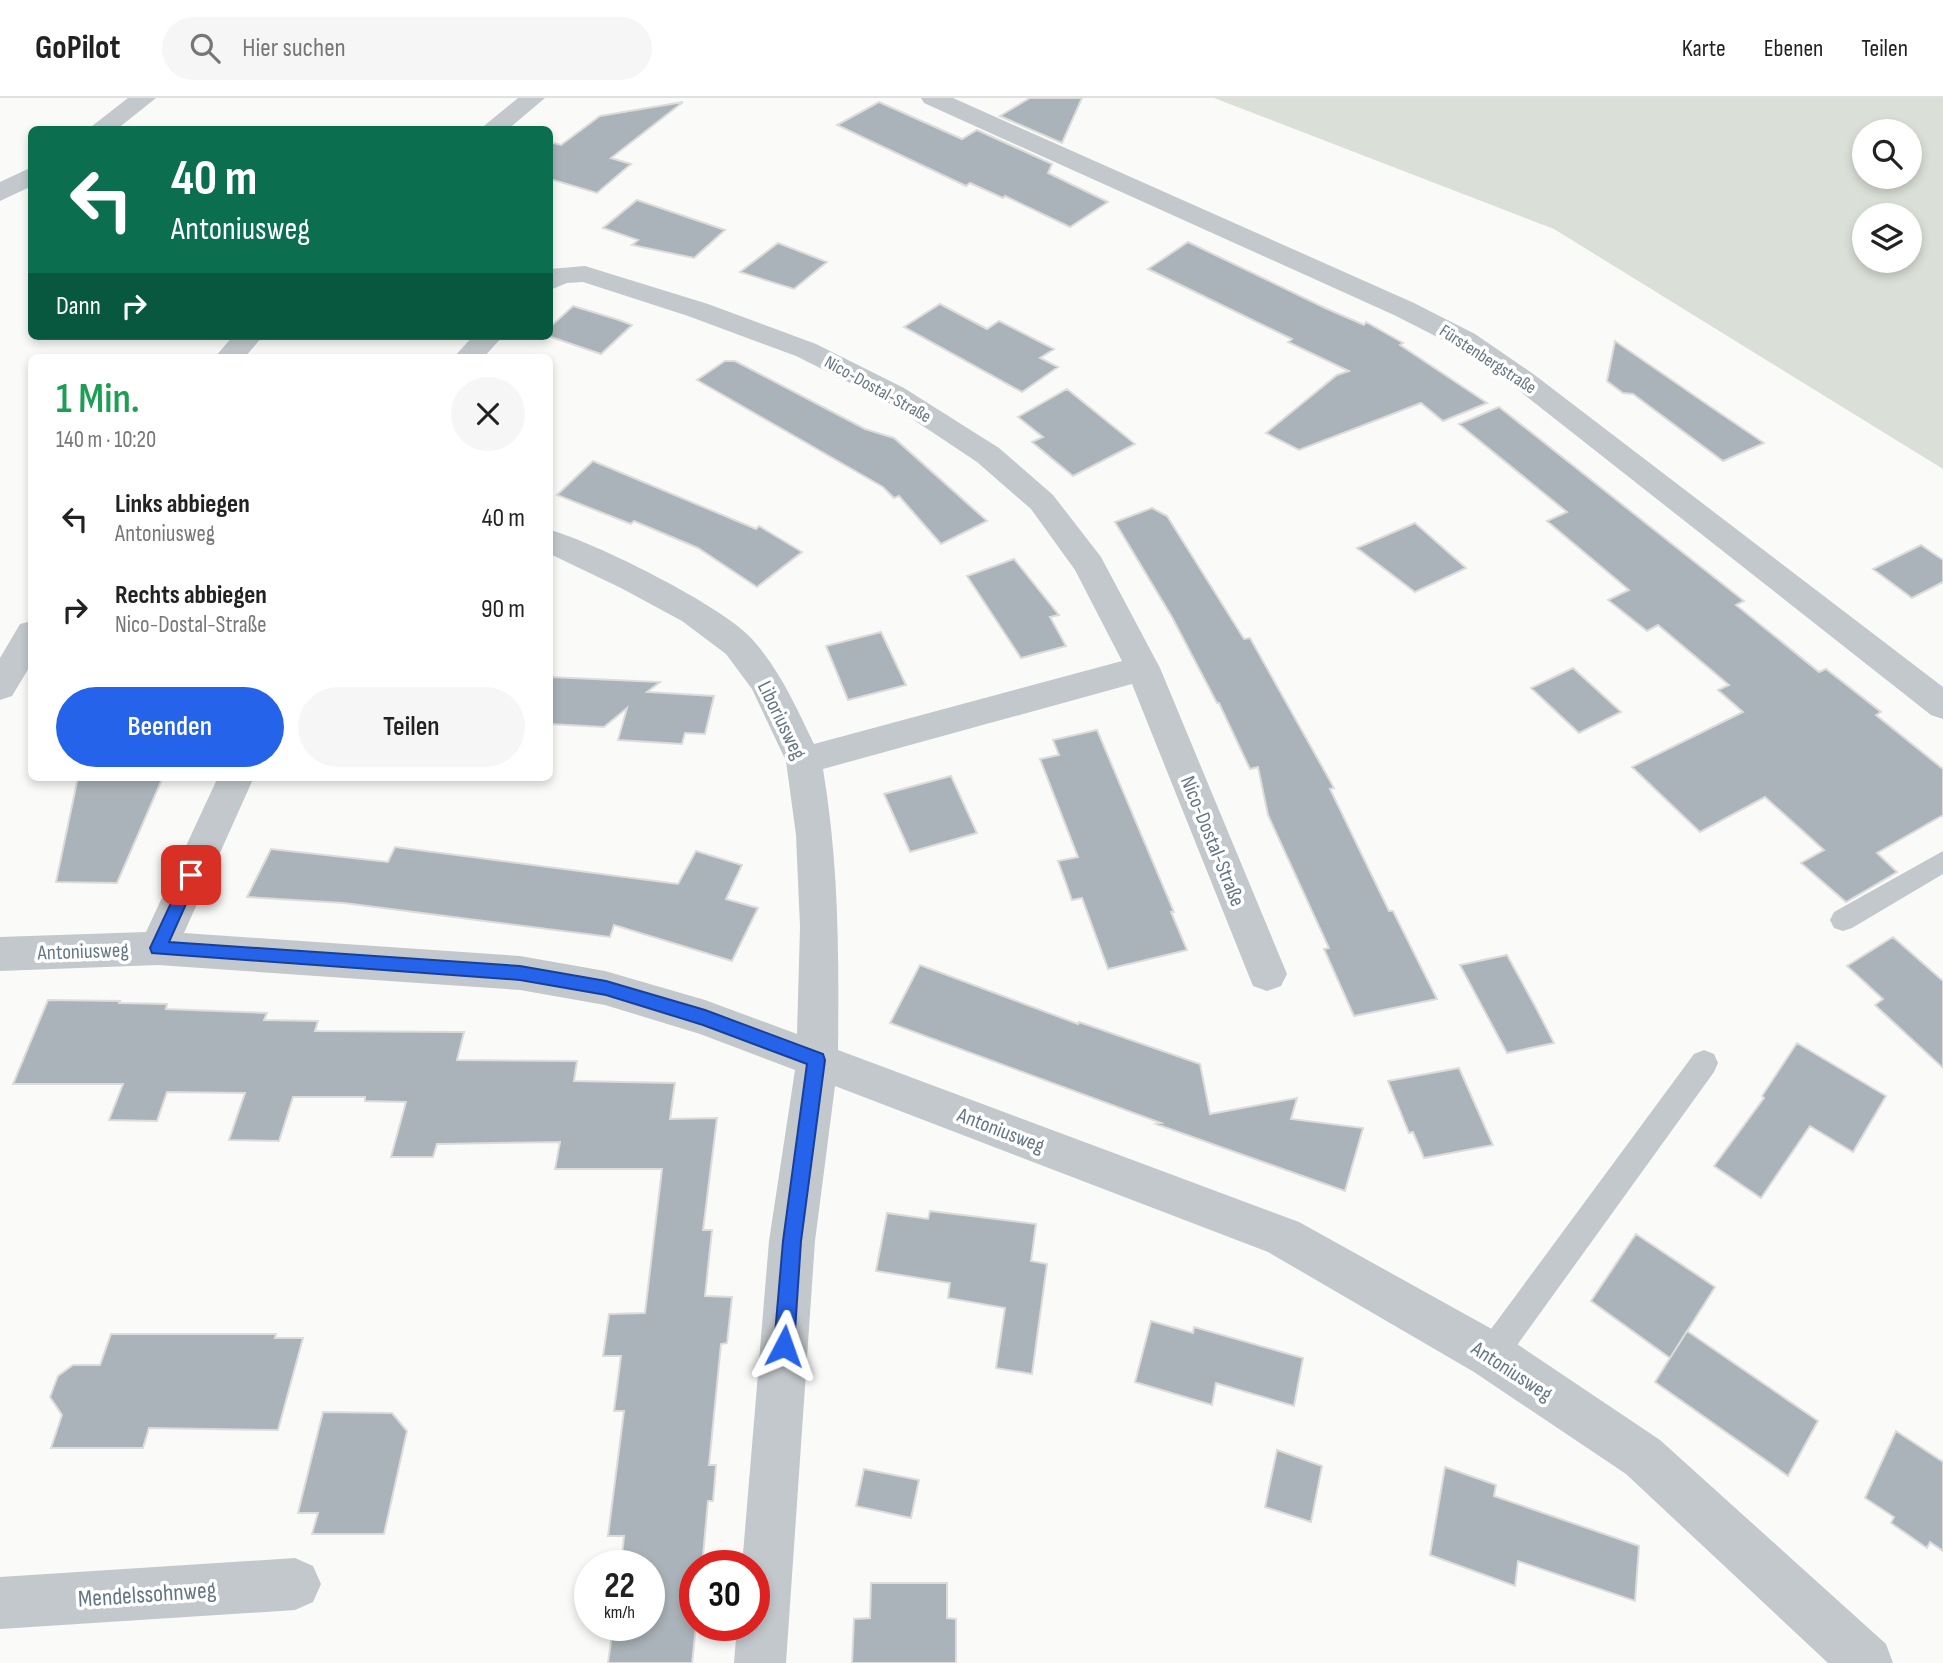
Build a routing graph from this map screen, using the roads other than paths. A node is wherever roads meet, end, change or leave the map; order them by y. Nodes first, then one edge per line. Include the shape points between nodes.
1 (144, 98) edge
2 (533, 98) edge
3 (933, 98) edge
4 (105, 126) edge
5 (496, 126) edge
6 (28, 176) edge
7 (0, 193) edge
8 (553, 280) edge
9 (245, 340) edge
10 (485, 340) edge
11 (232, 354) edge
12 (471, 354) edge
13 (553, 542) edge
14 (28, 641) edge
15 (1143, 668) junction
16 (0, 687) edge
17 (1943, 706) edge
18 (804, 761) junction
19 (234, 781) edge
20 (1943, 861) edge
21 (1843, 920) dead end
22 (158, 948) junction
23 (0, 954) edge
24 (1267, 974) dead end
25 (817, 1060) junction
26 (1704, 1063) dead end
27 (1490, 1355) junction
28 (295, 1584) dead end
29 (0, 1604) edge
30 (760, 1663) edge
31 (1867, 1663) edge

1 - 4 street
2 - 5 street
3 - 17 street, Fürstenbergstraße via 1465,340 1522,379
6 - 7 street
8 - 15 street, Nico-Dostal-Straße via 560,275 585,274 806,350 904,401 988,456 1042,502 1089,565
9 - 11 street
10 - 12 street
13 - 18 street, Liboriusweg via 694,613 738,645 767,683
14 - 16 street
15 - 18 street
15 - 24 street, Nico-Dostal-Straße
18 - 25 street, Liboriusweg via 815,835 820,927
19 - 22 street
20 - 21 lane
22 - 23 street, Antoniusweg
22 - 25 street, Antoniusweg via 520,973 606,988 705,1018
25 - 27 street, Antoniusweg via 1283,1237
25 - 30 street, Liboriusweg via 792,1241
26 - 27 lane
27 - 31 street, Antoniusweg via 1643,1457
28 - 29 street, Mendelssohnweg

